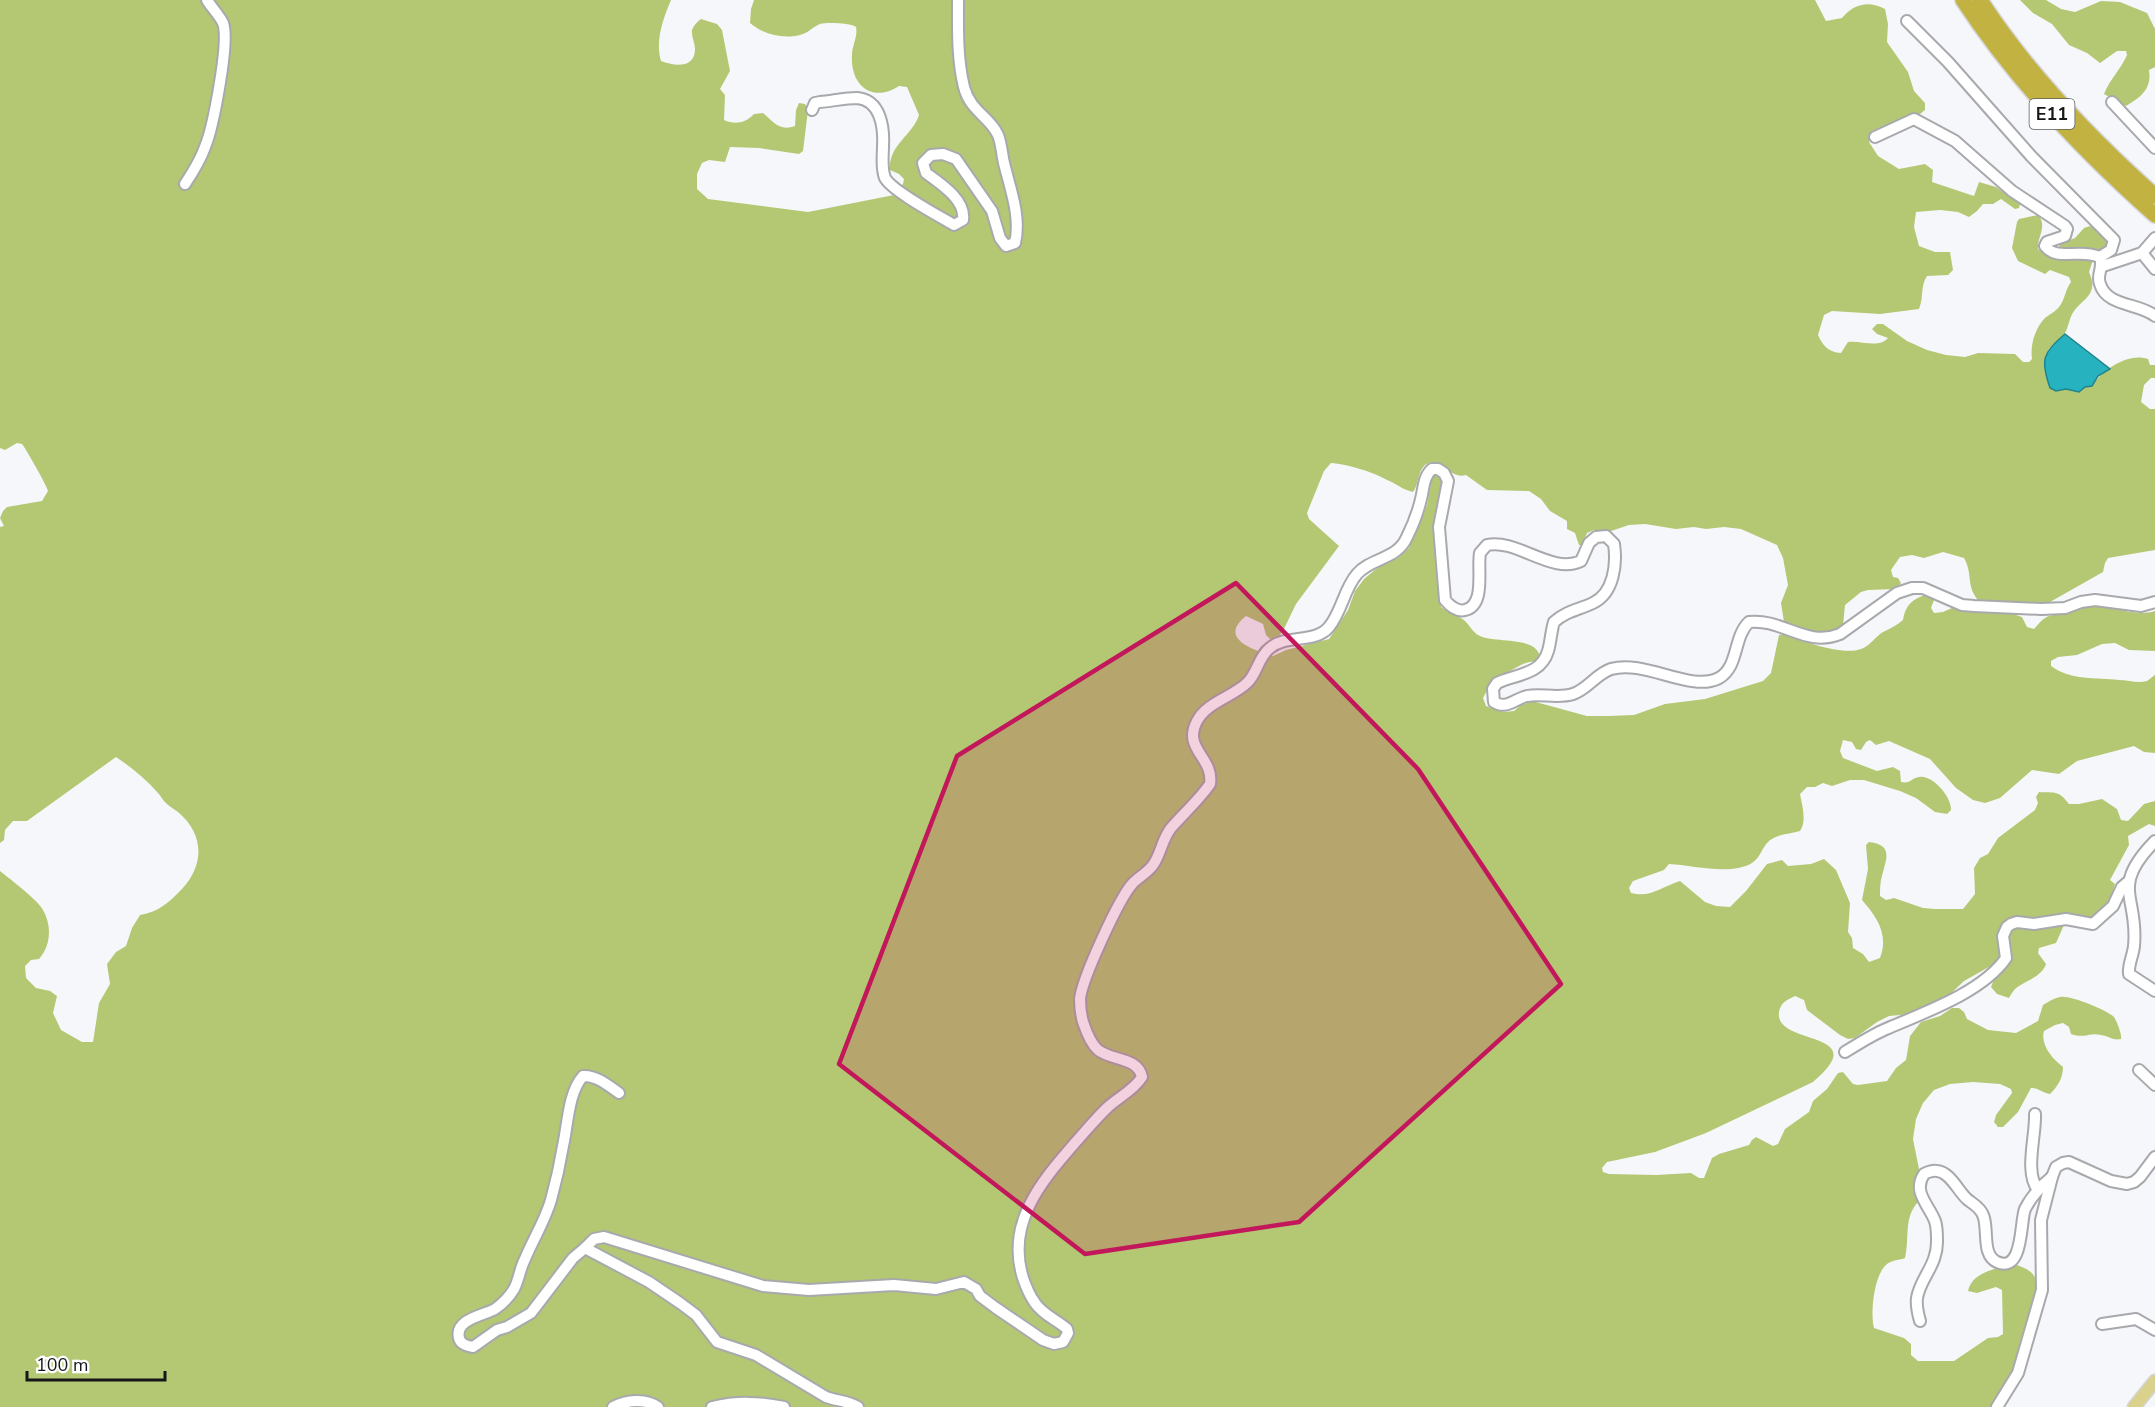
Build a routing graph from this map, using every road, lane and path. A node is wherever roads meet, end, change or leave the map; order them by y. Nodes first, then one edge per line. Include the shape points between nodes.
1 (207, 0) edge
2 (958, 0) edge
3 (1964, 0) edge
4 (1980, 0) edge
5 (1907, 21) dead end
6 (2112, 102) dead end
7 (812, 110) dead end
8 (1875, 137) dead end
9 (2155, 148) edge
10 (184, 184) dead end
11 (2155, 196) edge
12 (2155, 215) edge
13 (2155, 238) edge
14 (2143, 251) junction
15 (2102, 262) junction
16 (2155, 269) edge
17 (2155, 316) edge
18 (2155, 602) edge
19 (2155, 841) edge
20 (2128, 882) junction
21 (2155, 991) edge
22 (1845, 1052) dead end
23 (2139, 1070) dead end
24 (2155, 1085) edge
25 (619, 1093) dead end
26 (2035, 1114) dead end
27 (2155, 1157) edge
28 (2052, 1177) junction
29 (2038, 1190) junction
30 (585, 1248) junction
31 (1920, 1321) dead end
32 (2102, 1324) dead end
33 (2155, 1330) edge
34 (2155, 1381) edge
35 (613, 1407) edge
36 (658, 1407) edge
37 (712, 1407) edge
38 (784, 1407) edge
39 (858, 1407) edge
40 (1997, 1407) edge
41 (2134, 1407) edge

1 - 10 street via 222,23 222,64 206,147
2 - 7 street via 964,87 978,113 998,135 1014,199 1018,234 1015,243 1006,246 1000,238 992,211 956,159 931,155 923,163 926,174 960,203 963,220 954,225 886,180 882,166 884,128 878,113 865,100 820,102
3 - 12 highway, E11 via 2068,132
4 - 11 highway, E11 via 2076,121
5 - 15 street via 2114,240
6 - 9 street
8 - 15 street via 1914,119 1955,141 2012,191 2065,226 2065,236 2047,242 2048,249 2057,253 2085,253
13 - 14 street
14 - 15 street
14 - 16 street
15 - 17 street via 2099,280 2103,292
18 - 30 street via 2141,606 2095,600 2041,609 1974,606 1923,588 1912,588 1897,593 1830,638 1749,622 1739,635 1731,663 1719,678 1698,681 1629,666 1603,672 1573,694 1531,695 1506,706 1499,705 1492,697 1497,683 1537,668 1548,652 1554,622 1568,611 1602,597 1614,575 1614,544 1606,536 1596,537 1581,561 1568,564 1487,545 1480,553 1476,601 1472,607 1455,609 1445,600 1439,527 1448,481 1444,473 1432,469 1427,474 1406,541 1398,551 1372,562 1358,574 1330,626 1321,634 1269,648 1249,681 1197,721 1194,744 1210,768 1210,784 1169,830 1154,864 1133,883 1113,916 1083,988 1082,1018 1096,1048 1109,1057 1136,1064 1142,1077 1108,1107 1056,1164 1034,1195 1017,1243 1026,1286 1034,1303 1067,1329 1063,1342 1043,1340 964,1282 936,1289 894,1285 809,1290 763,1286 604,1237 594,1239
19 - 20 street
20 - 21 street via 2134,946 2128,974
20 - 22 street via 2113,906 2093,924 2066,919 2011,924 2003,936 2006,958 1980,982 1946,1004 1884,1030
23 - 24 street
25 - 30 street via 588,1075 579,1080 551,1200 512,1294 496,1308 465,1322 459,1340 473,1347 531,1313
26 - 29 street via 2031,1163
27 - 28 street via 2140,1177 2127,1184 2069,1162 2056,1167
28 - 29 street
28 - 40 street via 2041,1220 2042,1290 2018,1373
29 - 31 street via 2025,1209 2016,1255 2003,1264 1995,1262 1989,1252 1979,1208 1944,1174 1924,1174 1919,1188 1935,1222 1938,1248 1917,1298
30 - 39 street via 680,1303 696,1315 717,1342 756,1355 826,1397
32 - 33 street via 2136,1319
34 - 41 main road
35 - 36 street via 643,1401
37 - 38 street via 747,1401

